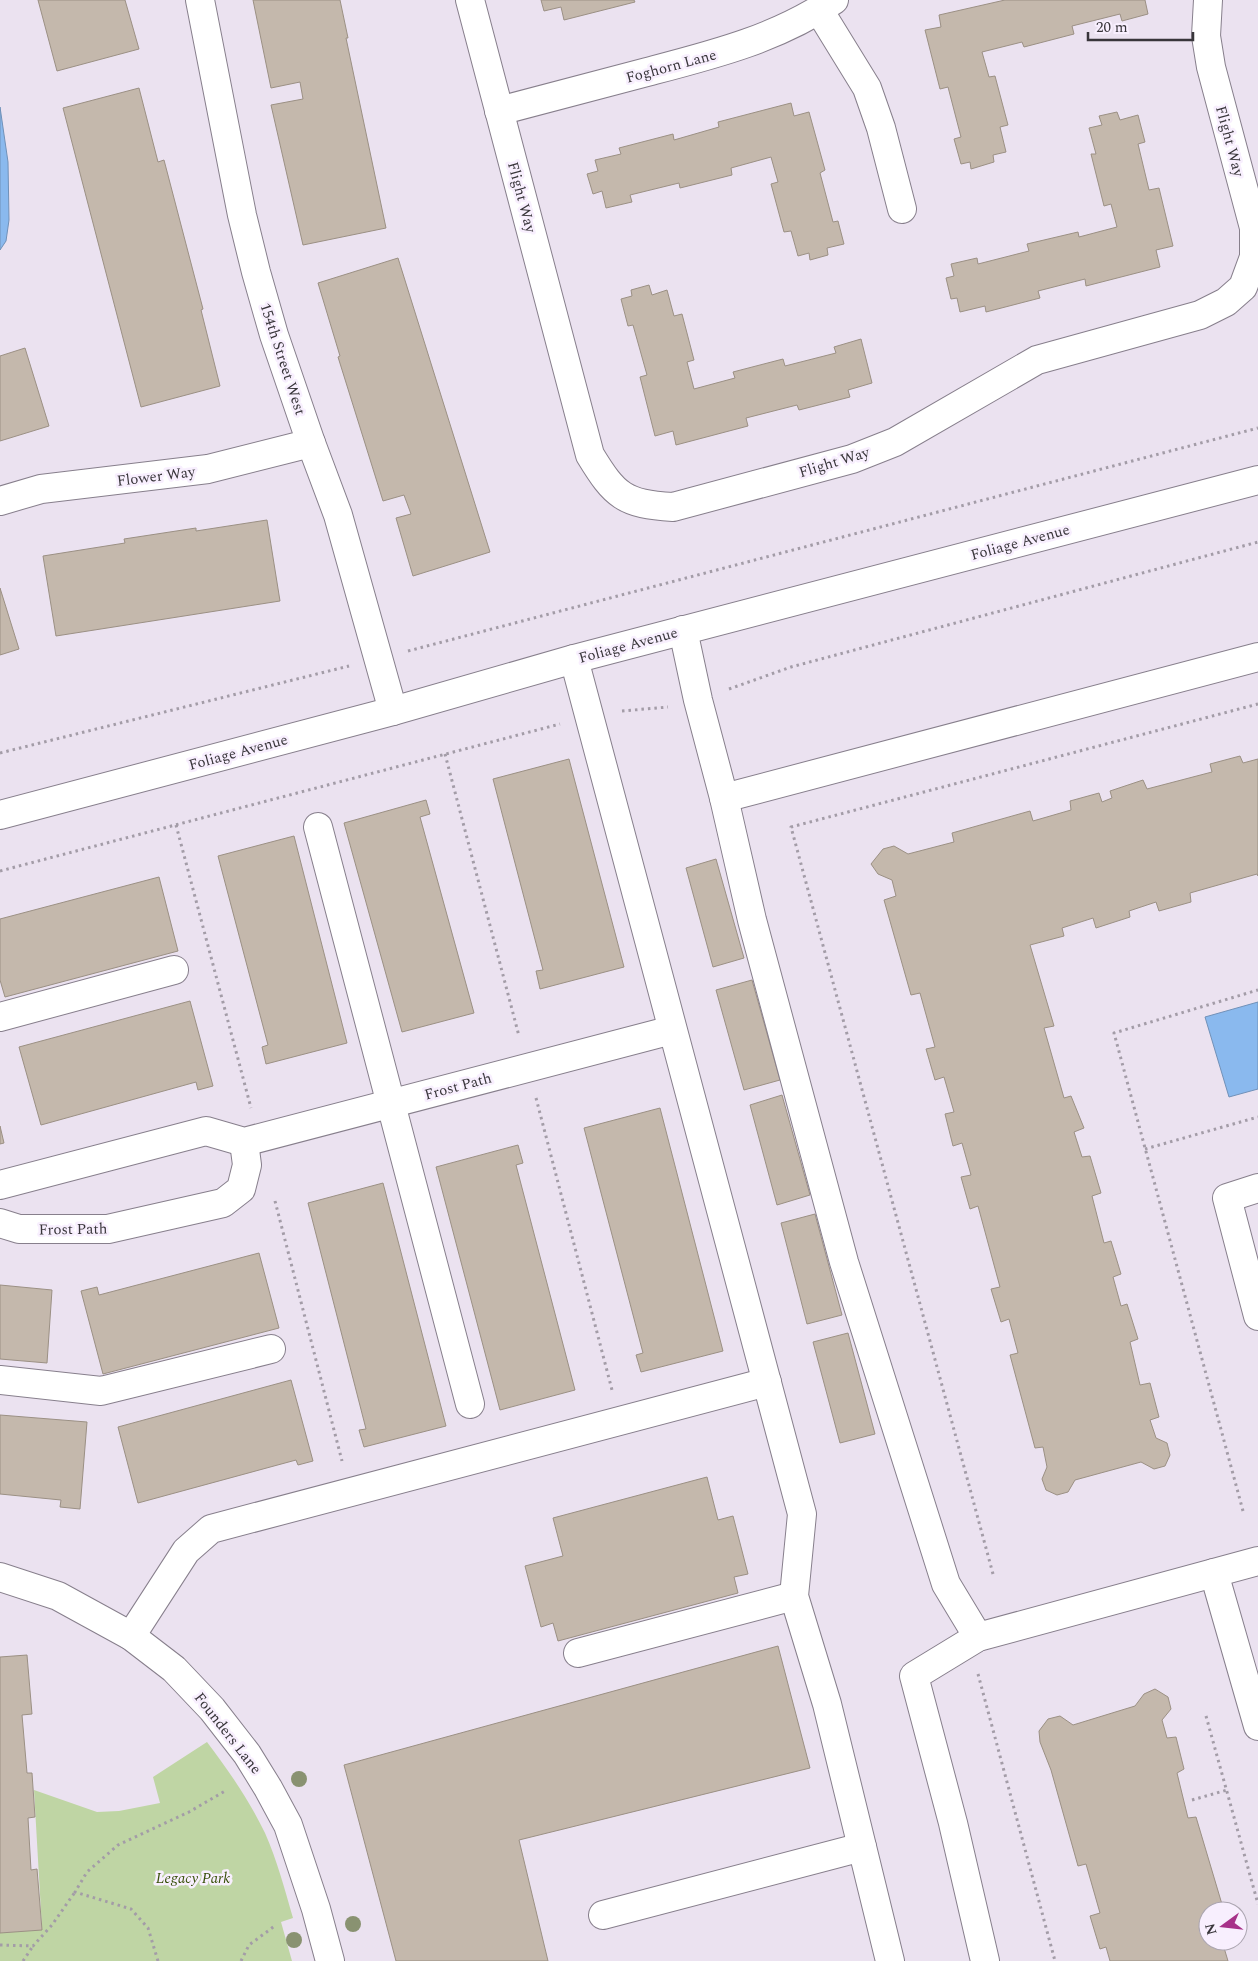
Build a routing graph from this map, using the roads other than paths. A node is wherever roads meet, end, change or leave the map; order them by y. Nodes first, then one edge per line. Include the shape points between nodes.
1 (200, 0) edge
2 (470, 0) edge
3 (1208, 0) edge
4 (827, 5) edge
5 (499, 111) junction
6 (902, 208) dead end
7 (311, 443) junction
8 (1258, 480) edge
9 (0, 501) edge
10 (683, 630) junction
11 (1258, 657) edge
12 (574, 659) junction
13 (393, 711) junction
14 (724, 798) junction
15 (0, 815) edge
16 (318, 827) dead end
17 (174, 970) dead end
18 (0, 1017) edge
19 (672, 1030) junction
20 (392, 1103) junction
21 (244, 1142) junction
22 (0, 1185) edge
23 (1258, 1188) edge
24 (0, 1223) edge
25 (1258, 1316) edge
26 (271, 1349) dead end
27 (0, 1380) edge
28 (766, 1382) junction
29 (470, 1404) dead end
30 (1258, 1561) edge
31 (1214, 1573) junction
32 (0, 1577) edge
33 (794, 1596) junction
34 (131, 1636) junction
35 (978, 1638) junction
36 (578, 1654) dead end
37 (1258, 1726) edge
38 (862, 1847) junction
39 (603, 1915) dead end
40 (330, 1961) edge
41 (890, 1961) edge
42 (985, 1961) edge

1 - 7 street, 154th Street West via 256,272
2 - 5 street, Flight Way
3 - 5 street, Flight Way via 1206,36 1211,67 1254,228 1254,257 1243,287 1226,302 1200,315 1037,360 895,442 852,459 673,507 646,506 621,496 604,478 590,455
4 - 5 street, Foghorn Lane via 773,34 723,52
4 - 6 street via 867,88
7 - 9 street, Flower Way via 208,470 42,489
7 - 13 street, 154th Street West via 338,515
8 - 10 street, Foliage Avenue
10 - 12 street, Foliage Avenue
10 - 14 street
11 - 14 street
12 - 13 street, Foliage Avenue
12 - 19 street
13 - 15 street, Foliage Avenue
14 - 35 street via 752,920 844,1262 946,1584
16 - 20 street
17 - 18 street
19 - 20 street, Frost Path
19 - 28 street
20 - 21 street, Frost Path
20 - 29 street
21 - 22 street via 206,1131
21 - 24 street, Frost Path via 247,1165 241,1189 223,1203 108,1229 19,1229
23 - 25 street via 1227,1198
26 - 27 street via 101,1391
28 - 33 street via 802,1514
28 - 34 street via 211,1529 186,1551
30 - 31 street
31 - 35 street
31 - 37 street
32 - 34 street, Founders Lane via 58,1596
33 - 36 street
33 - 38 street via 828,1704
34 - 40 street, Founders Lane via 174,1670 212,1709 247,1754 268,1788 288,1825
35 - 42 street via 914,1676
38 - 39 street
38 - 41 street

